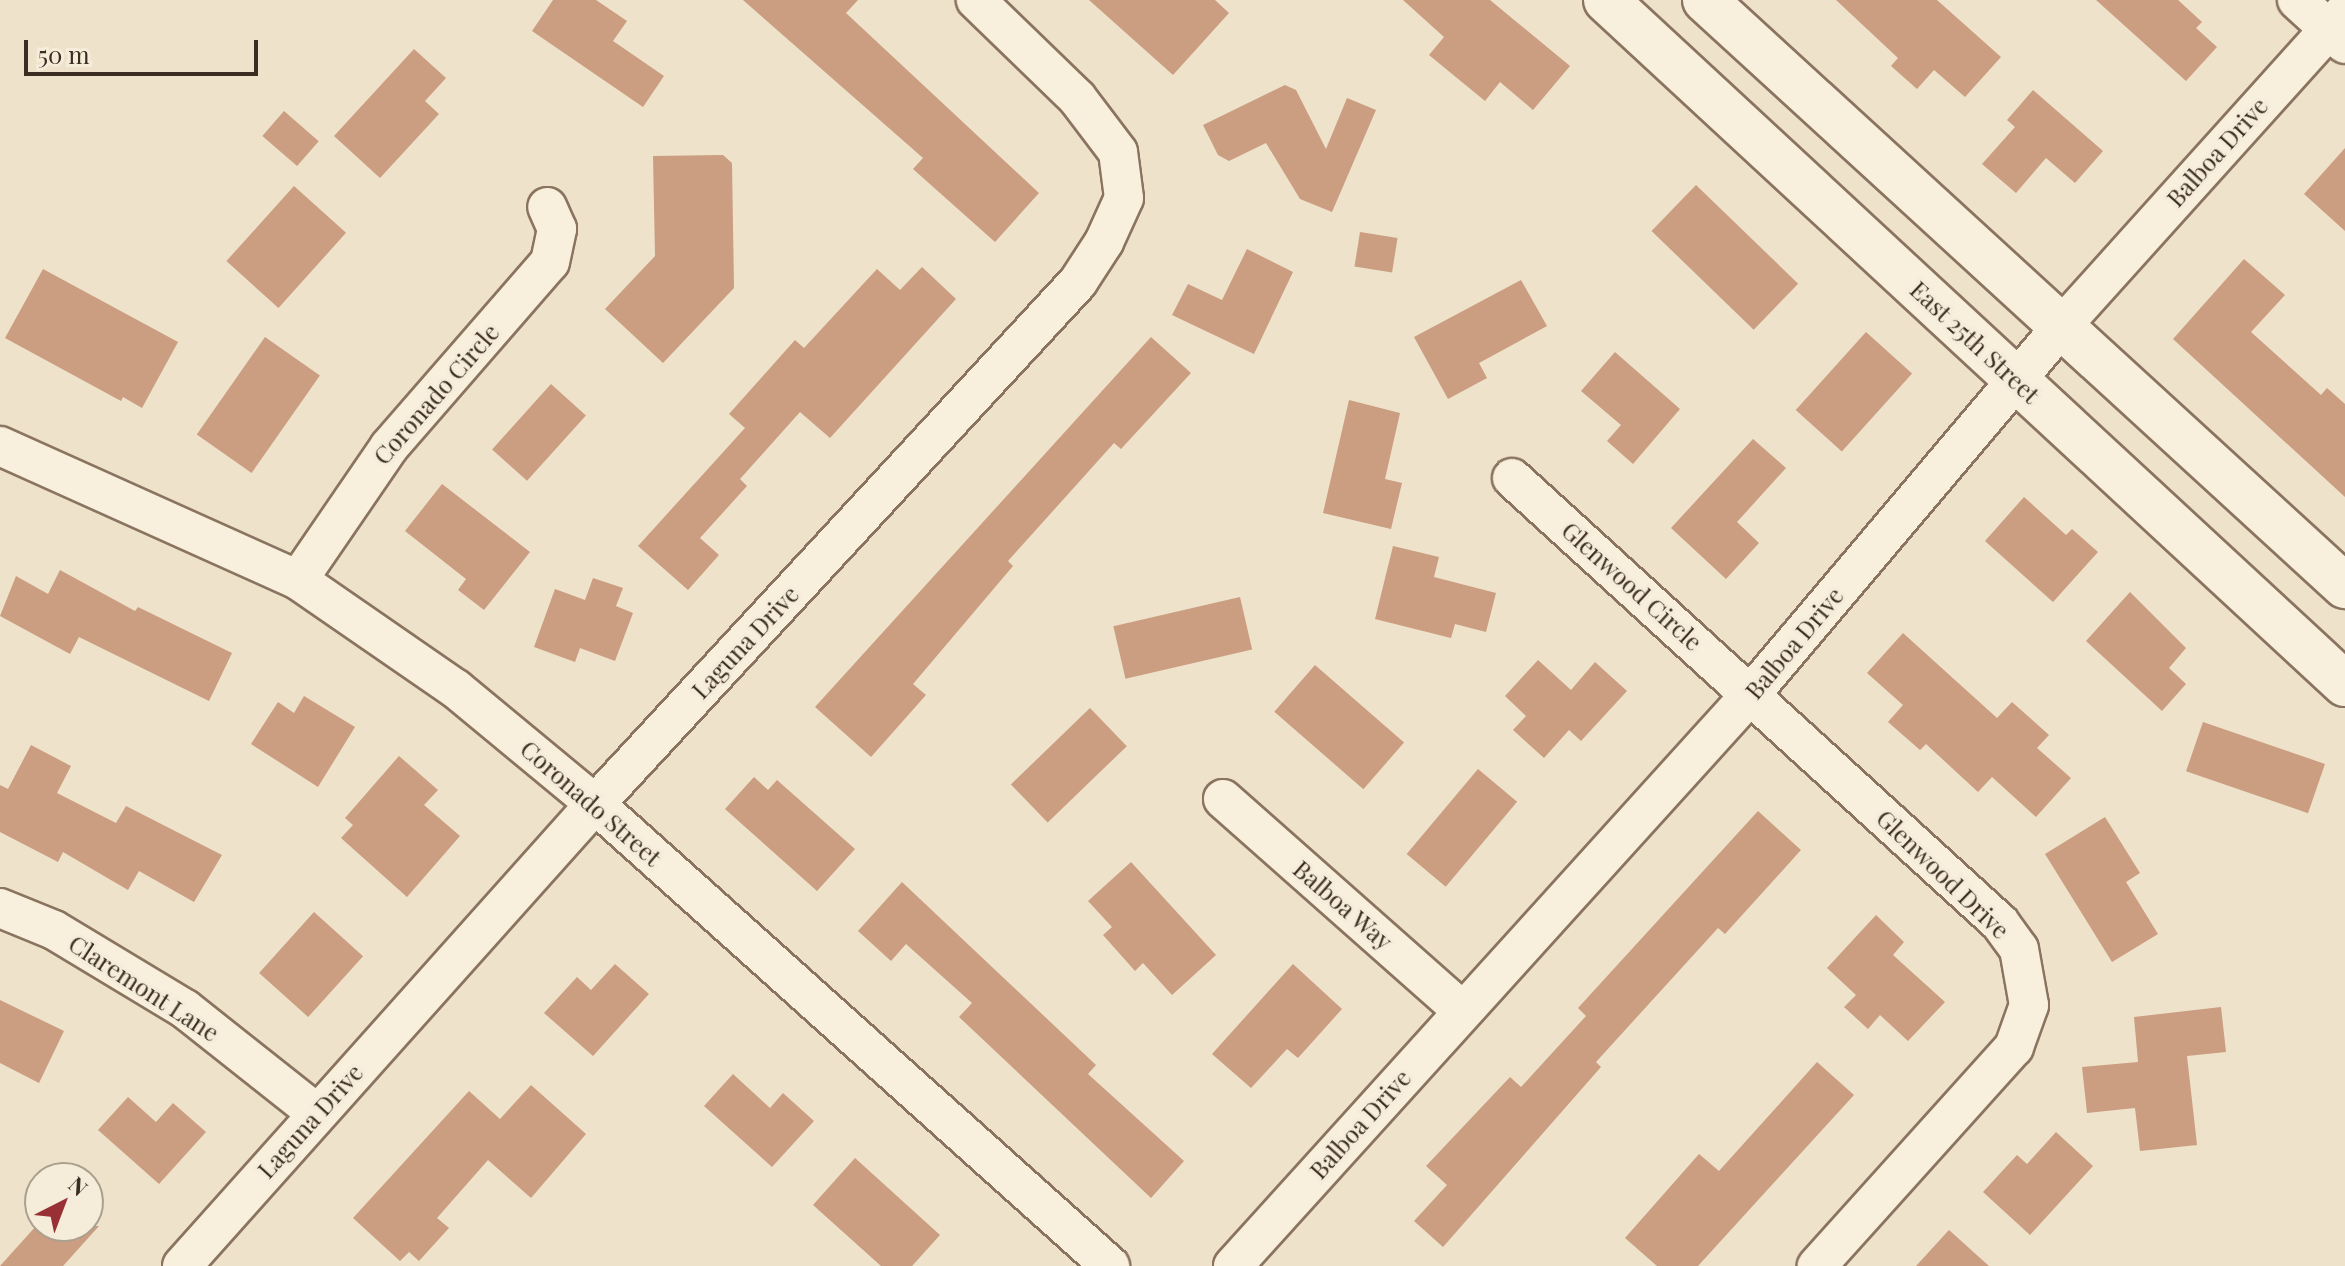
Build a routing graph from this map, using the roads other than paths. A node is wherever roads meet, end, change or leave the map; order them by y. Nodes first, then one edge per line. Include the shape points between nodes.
1 (976, 0) edge
2 (1606, 0) edge
3 (1705, 0) edge
4 (2297, 0) edge
5 (2339, 28) edge
6 (547, 207) dead end
7 (2060, 328) junction
8 (2016, 381) junction
9 (0, 446) edge
10 (1512, 478) dead end
11 (298, 580) junction
12 (2345, 586) edge
13 (2345, 684) edge
14 (1751, 694) junction
15 (1223, 799) dead end
16 (595, 804) junction
17 (0, 908) edge
18 (1463, 1011) junction
19 (316, 1113) junction
20 (182, 1266) edge
21 (1110, 1266) edge
22 (1233, 1266) edge
23 (1817, 1266) edge

1 - 16 street, Laguna Drive via 1077,98 1118,152 1124,198 1104,242 1078,282
2 - 8 street, East 25th Street
3 - 7 street
4 - 5 street
5 - 7 street, Balboa Drive
6 - 11 street, Coronado Circle via 557,229 550,262 389,447
7 - 8 street, Balboa Drive
7 - 12 street
8 - 13 street, East 25th Street
8 - 14 street, Balboa Drive
9 - 11 street, Coronado Street
10 - 14 street, Glenwood Circle
11 - 16 street, Coronado Street via 456,689
14 - 18 street, Balboa Drive
14 - 23 street, Glenwood Drive via 2000,923 2019,949 2029,1005 2014,1047
15 - 18 street, Balboa Way
16 - 19 street, Laguna Drive
16 - 21 street, Coronado Street
17 - 19 street, Claremont Lane via 54,930 185,1009
18 - 22 street, Balboa Drive
19 - 20 street, Laguna Drive

